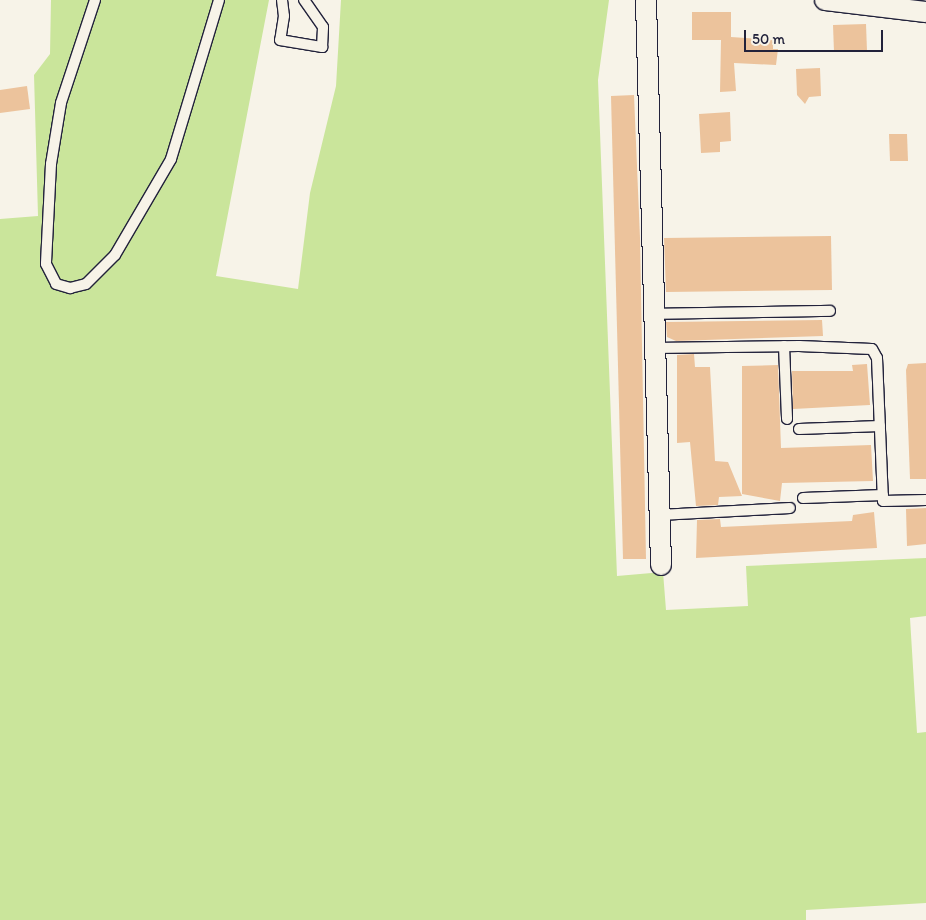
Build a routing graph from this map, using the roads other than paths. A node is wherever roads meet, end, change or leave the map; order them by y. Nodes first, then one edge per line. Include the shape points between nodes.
1 (96, 0) edge
2 (219, 0) edge
3 (282, 0) edge
4 (304, 0) edge
5 (646, 0) edge
6 (825, 0) edge
7 (926, 12) edge
8 (830, 311) dead end
9 (652, 314) junction
10 (784, 346) junction
11 (654, 348) junction
12 (787, 419) dead end
13 (880, 426) junction
14 (799, 429) dead end
15 (883, 495) junction
16 (803, 498) dead end
17 (926, 500) edge
18 (790, 508) dead end
19 (660, 515) junction
20 (662, 565) dead end

1 - 2 lane via 61,103 50,169 46,264 56,284 70,288 86,284 115,255 171,159
3 - 4 lane via 284,16 280,40 322,47 323,27
5 - 9 street
6 - 7 street
8 - 9 lane
9 - 11 street
10 - 11 lane
10 - 12 lane
10 - 13 lane via 872,349 876,358
11 - 19 street
13 - 14 lane
13 - 15 lane
15 - 16 lane
15 - 17 lane via 883,501
18 - 19 lane
19 - 20 street

